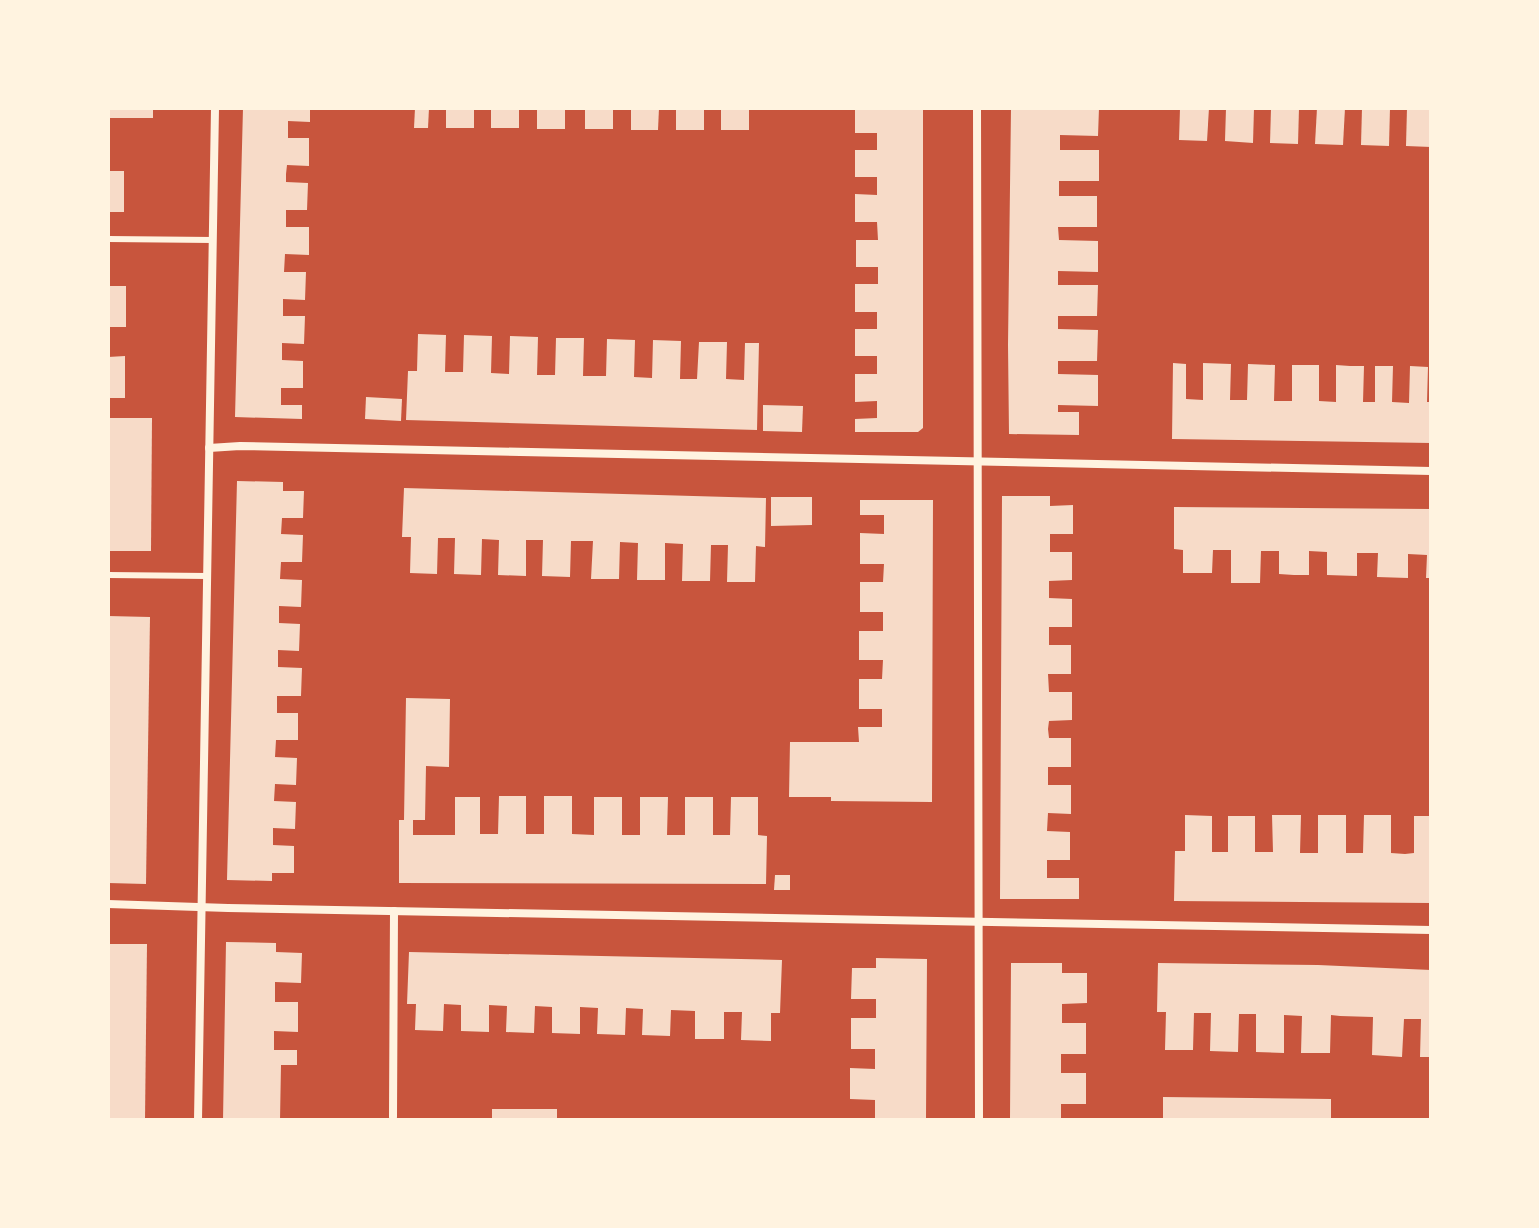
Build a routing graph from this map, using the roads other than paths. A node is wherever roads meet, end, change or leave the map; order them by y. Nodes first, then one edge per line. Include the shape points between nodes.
1 (215, 108) edge
2 (977, 108) edge
3 (108, 239) edge
4 (213, 240) junction
5 (209, 448) junction
6 (978, 461) junction
7 (1431, 471) edge
8 (108, 575) edge
9 (207, 576) junction
10 (108, 904) edge
11 (202, 906) junction
12 (394, 911) junction
13 (979, 922) junction
14 (1431, 930) edge
15 (393, 1117) dead end
16 (198, 1120) edge
17 (979, 1120) edge

1 - 4 street
2 - 6 street
3 - 4 lane
4 - 5 street
5 - 6 street
5 - 9 street
6 - 7 street
6 - 13 street
8 - 9 lane
9 - 11 street
10 - 11 street
11 - 12 street
11 - 16 street
12 - 13 street
12 - 15 street
13 - 14 street
13 - 17 street

